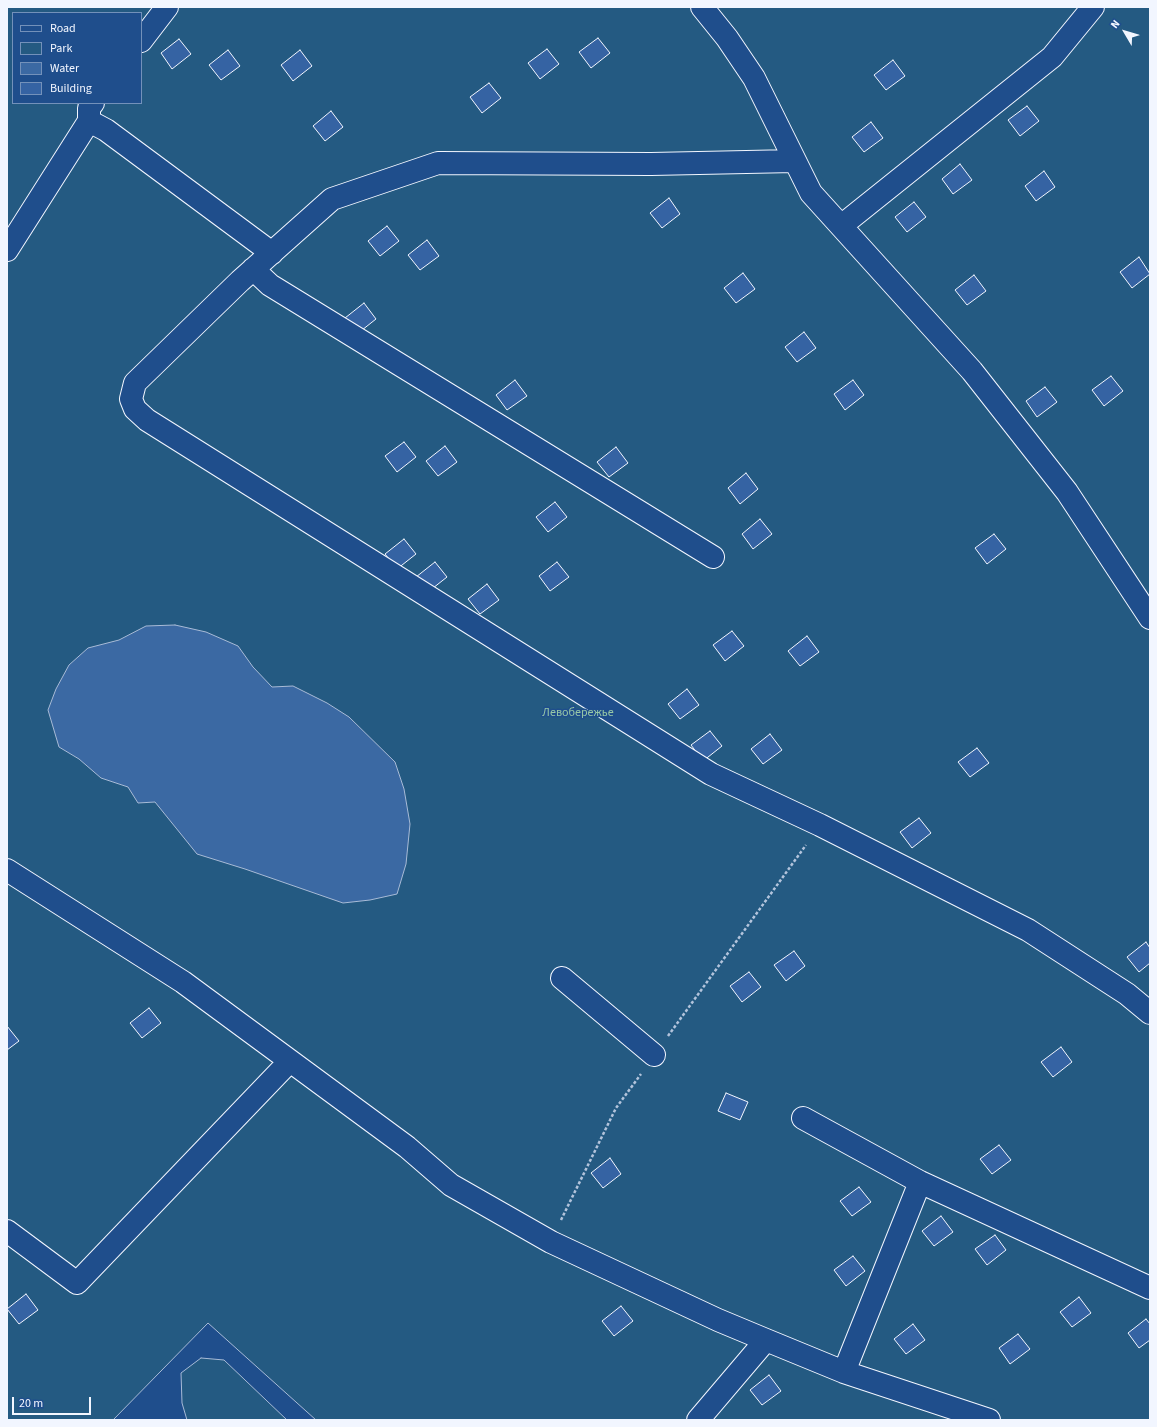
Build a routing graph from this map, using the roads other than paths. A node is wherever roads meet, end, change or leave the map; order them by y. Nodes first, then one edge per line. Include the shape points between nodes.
1 (167, 7) edge
2 (702, 7) edge
3 (1093, 7) edge
4 (142, 40) edge
5 (91, 112) edge
6 (794, 161) junction
7 (841, 226) junction
8 (7, 250) edge
9 (272, 253) junction
10 (253, 269) junction
11 (713, 557) dead end
12 (1150, 618) edge
13 (7, 870) edge
14 (562, 978) dead end
15 (1150, 1013) edge
16 (654, 1055) road end
17 (289, 1062) junction
18 (803, 1118) dead end
19 (920, 1182) junction
20 (7, 1230) edge
21 (1150, 1288) edge
22 (766, 1340) junction
23 (844, 1372) junction
24 (698, 1420) edge
25 (989, 1420) edge

1 - 4 street
2 - 6 street via 754,78
3 - 7 street via 1052,57
5 - 8 street
5 - 9 street via 106,130
6 - 7 street via 811,193
6 - 9 street via 438,164 332,199
7 - 12 street via 972,371 1067,492
9 - 10 street
10 - 11 street via 270,285
10 - 15 street via 135,383 131,399 135,409 147,420 711,774 1028,930 1127,994
13 - 17 street via 183,982
14 - 16 street
17 - 20 street via 77,1284
17 - 22 street via 407,1147 451,1185 551,1242
18 - 19 street
19 - 21 street
19 - 23 street
22 - 23 street
22 - 24 street
23 - 25 street

